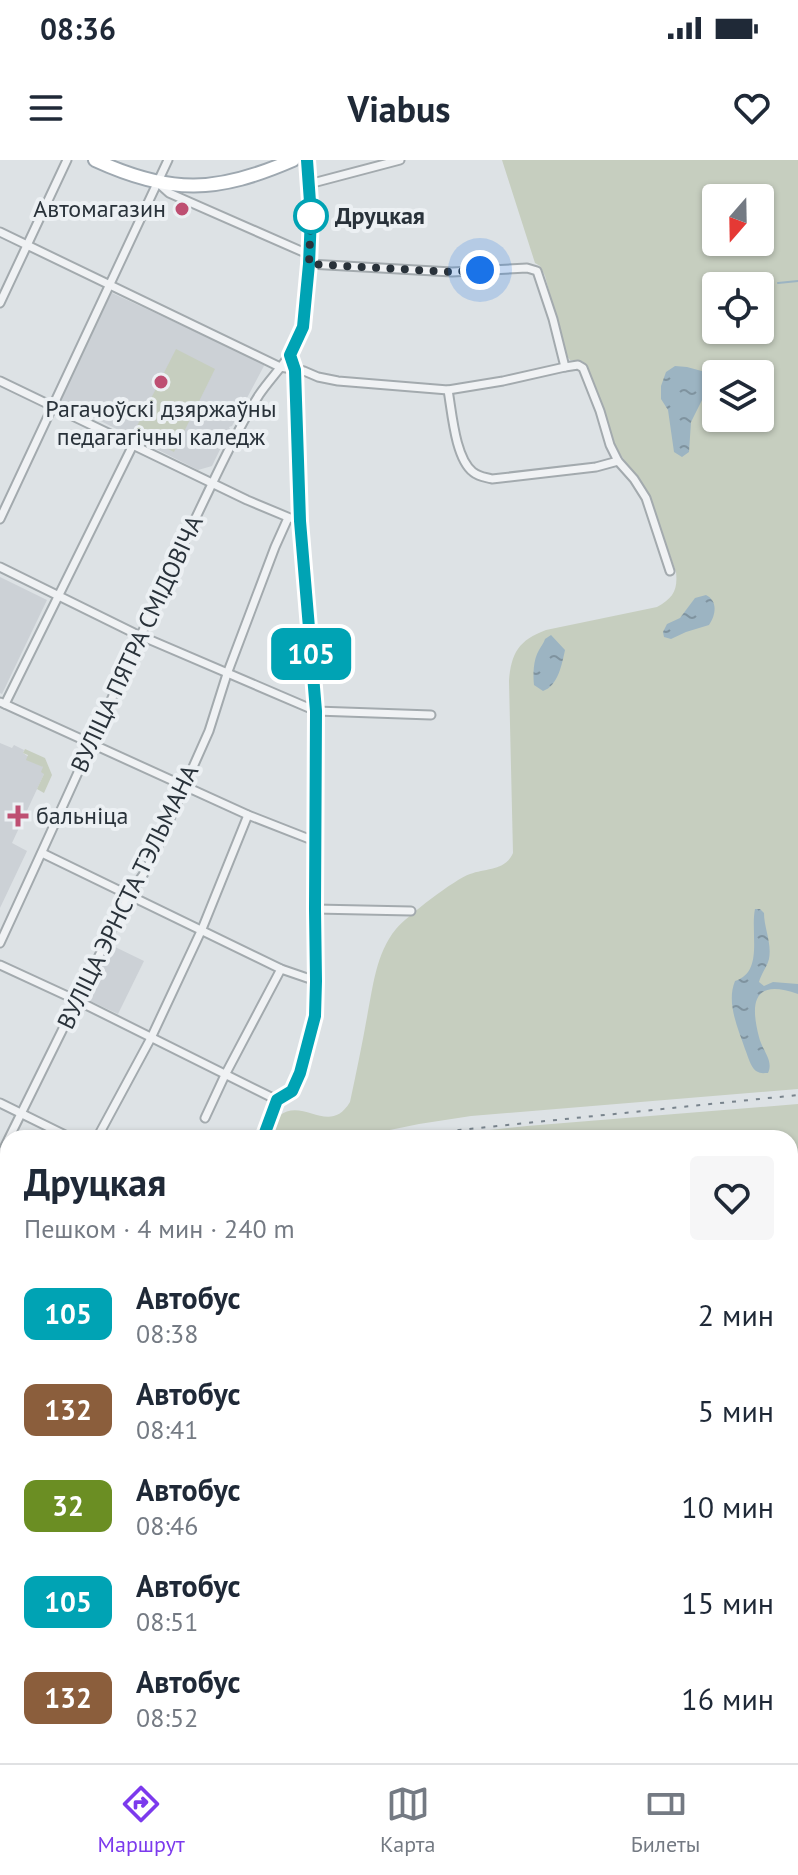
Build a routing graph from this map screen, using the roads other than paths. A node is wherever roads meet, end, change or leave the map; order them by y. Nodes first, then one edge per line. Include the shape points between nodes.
1 (67, 160) edge
2 (95, 160) edge
3 (168, 160) edge
4 (293, 160) edge
5 (307, 160) edge
6 (400, 160) edge
7 (157, 183) junction
8 (309, 184) junction
9 (200, 186) junction
10 (200, 206) junction
11 (0, 232) edge
12 (27, 245) junction
13 (310, 260) junction
14 (110, 284) junction
15 (0, 303) edge
16 (290, 355) junction
17 (280, 367) junction
18 (565, 367) junction
19 (295, 370) junction
20 (0, 381) edge
21 (448, 390) junction
22 (53, 406) junction
23 (133, 445) junction
24 (618, 461) junction
25 (212, 484) junction
26 (288, 518) junction
27 (0, 519) edge
28 (300, 521) junction
29 (0, 567) edge
30 (670, 571) dead end
31 (58, 595) junction
32 (140, 635) junction
33 (227, 674) junction
34 (3, 703) edge
35 (316, 711) junction
36 (431, 715) dead end
37 (91, 744) junction
38 (185, 785) junction
39 (248, 815) junction
40 (317, 842) junction
41 (42, 853) junction
42 (129, 895) junction
43 (315, 909) junction
44 (411, 911) dead end
45 (202, 929) junction
46 (0, 943) edge
47 (0, 965) edge
48 (281, 969) junction
49 (316, 981) junction
50 (76, 1000) junction
51 (151, 1038) junction
52 (225, 1075) junction
53 (277, 1100) junction
54 (0, 1103) edge
55 (21, 1114) junction
56 (205, 1118) dead end
57 (13, 1130) edge
58 (54, 1130) edge
59 (101, 1130) edge
60 (266, 1130) edge

1 - 12 street
2 - 7 main road
3 - 7 street
4 - 9 main road via 254,176
5 - 8 street, ВУЛІЦА ПЯТРА СМІДОВІЧА
6 - 8 street
7 - 9 main road
7 - 10 street
7 - 14 street
8 - 13 street, ВУЛІЦА ПЯТРА СМІДОВІЧА
9 - 10 street
10 - 13 street
11 - 12 street
12 - 14 street
12 - 15 street
13 - 16 street, ВУЛІЦА ПЯТРА СМІДОВІЧА via 303,327
13 - 18 street via 452,272 534,269
14 - 17 street
14 - 22 street
16 - 17 street, ВУЛІЦА ПЯТРА СМІДОВІЧА
16 - 19 street
17 - 19 street
17 - 25 street, ВУЛІЦА ПЯТРА СМІДОВІЧА via 257,397
18 - 21 street
18 - 24 street via 583,368
19 - 21 street via 338,381
19 - 28 street
20 - 22 street
21 - 24 street via 464,460 477,475 492,479
22 - 23 street
22 - 27 street
23 - 25 street
23 - 31 street
24 - 30 street via 646,498
25 - 26 street
25 - 32 street, ВУЛІЦА ПЯТРА СМІДОВІЧА
26 - 28 street
26 - 33 street, ВУЛІЦА ЭРНСТА ТЭЛЬМАНА
28 - 35 street
29 - 31 street
31 - 32 street
31 - 34 street
32 - 33 street
32 - 37 street, ВУЛІЦА ПЯТРА СМІДОВІЧА
33 - 35 street
33 - 38 street, ВУЛІЦА ЭРНСТА ТЭЛЬМАНА
34 - 37 street
35 - 36 street
35 - 40 street
37 - 38 street
37 - 41 street, ВУЛІЦА ПЯТРА СМІДОВІЧА
38 - 39 street
38 - 42 street, ВУЛІЦА ЭРНСТА ТЭЛЬМАНА via 153,857
39 - 40 street
39 - 45 street
40 - 43 street
41 - 42 street
41 - 46 street, ВУЛІЦА ПЯТРА СМІДОВІЧА
42 - 45 street
42 - 50 street, ВУЛІЦА ЭРНСТА ТЭЛЬМАНА
43 - 44 street
43 - 49 street
45 - 48 street
45 - 51 street
47 - 50 street
48 - 49 street
48 - 52 street
49 - 53 street via 315,1016 300,1073 292,1091
50 - 51 street
50 - 55 street, ВУЛІЦА ЭРНСТА ТЭЛЬМАНА
51 - 52 street
51 - 59 street
52 - 53 street
52 - 56 street
53 - 60 street
54 - 55 street
55 - 57 street, ВУЛІЦА ЭРНСТА ТЭЛЬМАНА
55 - 58 street

